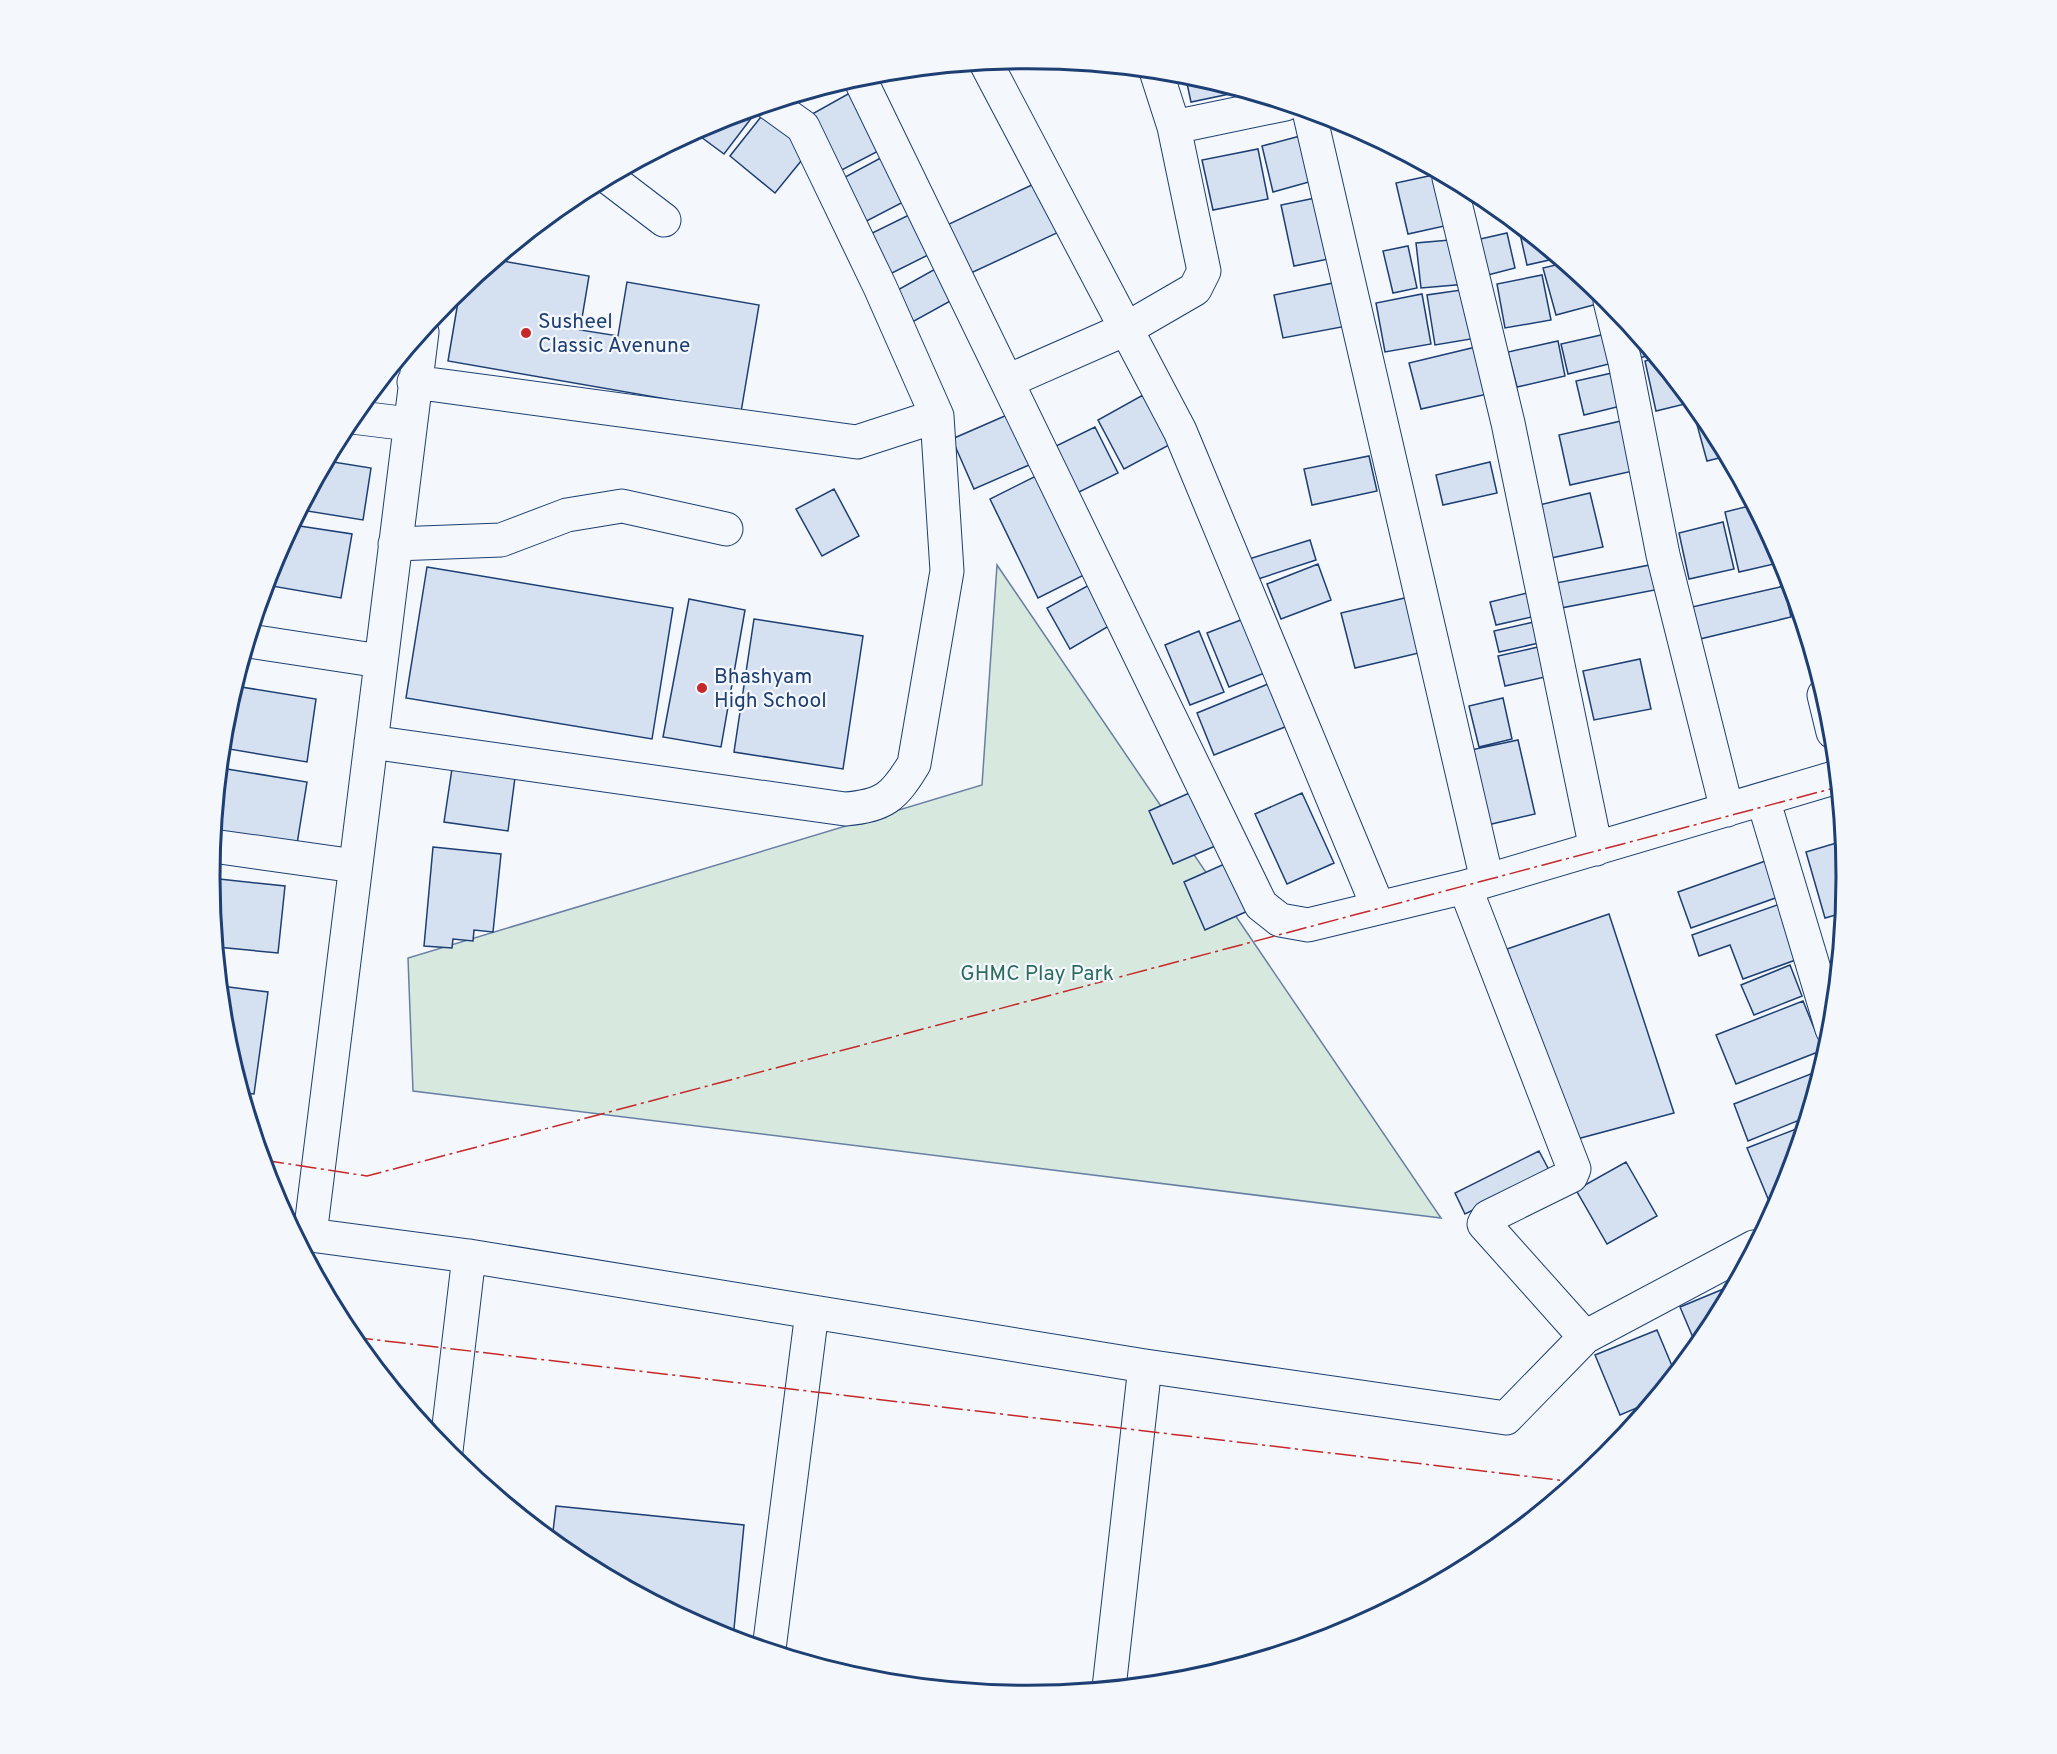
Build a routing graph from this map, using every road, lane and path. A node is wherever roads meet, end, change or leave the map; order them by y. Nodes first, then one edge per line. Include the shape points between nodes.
1 (990, 70) edge
2 (1159, 80) edge
3 (864, 87) edge
4 (1271, 107) edge
5 (778, 109) edge
6 (1311, 121) edge
7 (1174, 127) junction
8 (615, 183) edge
9 (1452, 189) edge
10 (664, 220) dead end
11 (1615, 322) edge
12 (1126, 329) junction
13 (420, 345) edge
14 (1008, 381) junction
15 (414, 382) junction
16 (937, 416) junction
17 (364, 418) edge
18 (409, 424) junction
19 (726, 529) dead end
20 (394, 544) junction
21 (256, 642) edge
22 (380, 661) junction
23 (370, 742) junction
24 (1831, 779) edge
25 (1763, 799) junction
26 (1727, 810) junction
27 (221, 847) edge
28 (1596, 849) junction
29 (355, 866) junction
30 (1476, 883) junction
31 (1377, 907) junction
32 (1826, 1008) edge
33 (303, 1232) edge
34 (304, 1234) edge
35 (1743, 1253) edge
36 (469, 1256) junction
37 (812, 1312) junction
38 (1585, 1336) junction
39 (1145, 1366) junction
40 (448, 1438) edge
41 (770, 1642) edge
42 (1110, 1680) edge

1 - 12 street
2 - 7 street
3 - 14 street
4 - 7 street
5 - 16 street via 803,128 880,286
6 - 30 street
7 - 12 street via 1204,271 1195,289
8 - 10 street
9 - 28 street via 1508,423
11 - 26 street via 1663,555
12 - 14 street
12 - 31 street via 1180,431
13 - 15 street
14 - 31 street via 1261,905 1281,920 1308,925
15 - 16 street via 857,442
15 - 18 street
16 - 23 street via 947,571 914,764 898,790 882,801 845,808
17 - 18 street
18 - 20 street
19 - 20 street via 622,506 567,515 501,540
20 - 22 street
21 - 22 street
22 - 23 street
23 - 29 street
24 - 25 street
25 - 26 street
25 - 32 street
26 - 28 street
27 - 29 street
28 - 30 street
29 - 33 street
30 - 31 street
30 - 38 street via 1574,1169 1572,1176 1488,1216 1484,1224
34 - 36 street
35 - 38 street
36 - 37 street
36 - 40 street
37 - 39 street
37 - 41 street
38 - 39 street via 1506,1418
39 - 42 street

